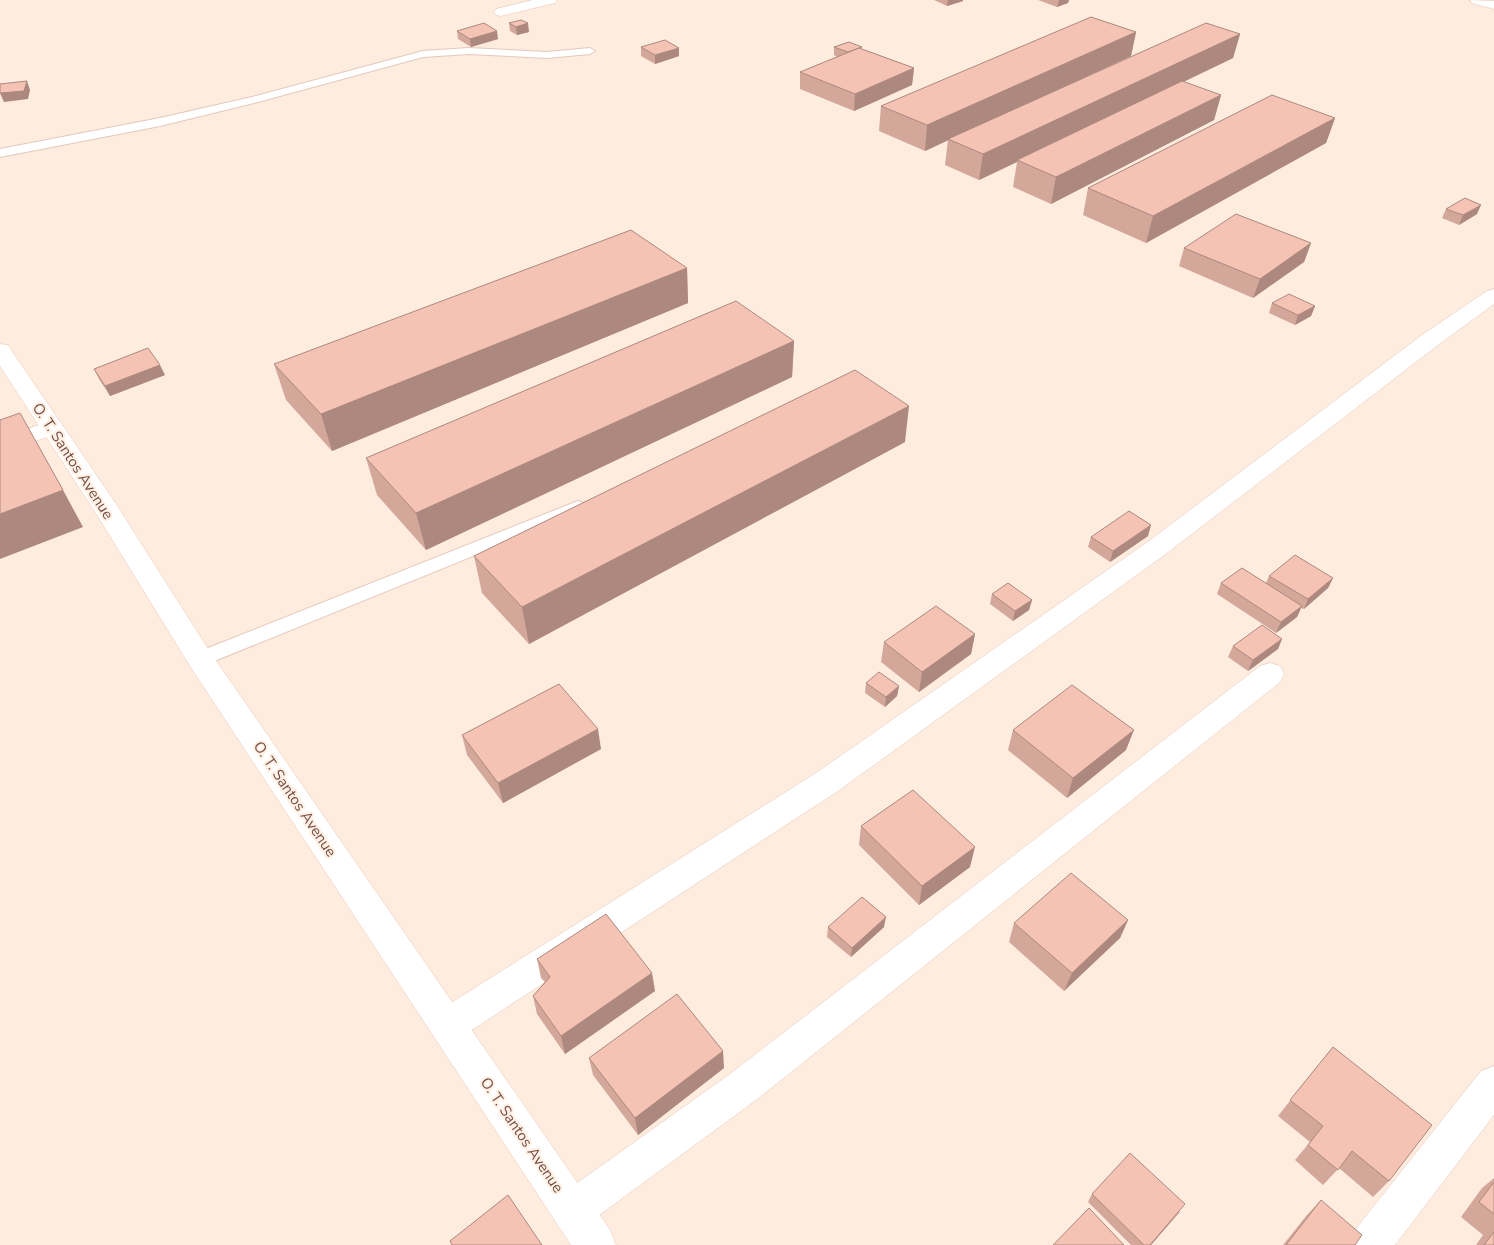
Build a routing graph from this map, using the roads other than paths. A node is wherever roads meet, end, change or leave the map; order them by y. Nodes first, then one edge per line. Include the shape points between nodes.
1 (550, 0) edge
2 (1477, 0) edge
3 (1494, 5) edge
4 (501, 12) dead end
5 (590, 51) dead end
6 (0, 153) edge
7 (1494, 295) edge
8 (0, 350) edge
9 (51, 428) junction
10 (0, 446) edge
11 (597, 500) edge
12 (200, 659) junction
13 (1270, 674) dead end
14 (448, 1025) junction
15 (1494, 1084) edge
16 (573, 1210) junction
17 (595, 1245) edge
18 (1370, 1245) edge

1 - 4 street
2 - 3 street
5 - 6 lane via 546,55 469,50 424,54 160,122
7 - 14 street via 1158,547 827,782
8 - 9 street, O. T. Santos Avenue
9 - 10 street
9 - 12 street, O. T. Santos Avenue
11 - 12 lane
12 - 14 street, O. T. Santos Avenue
13 - 16 street via 743,1087
14 - 16 street, O. T. Santos Avenue
15 - 18 street
16 - 17 street, O. T. Santos Avenue

